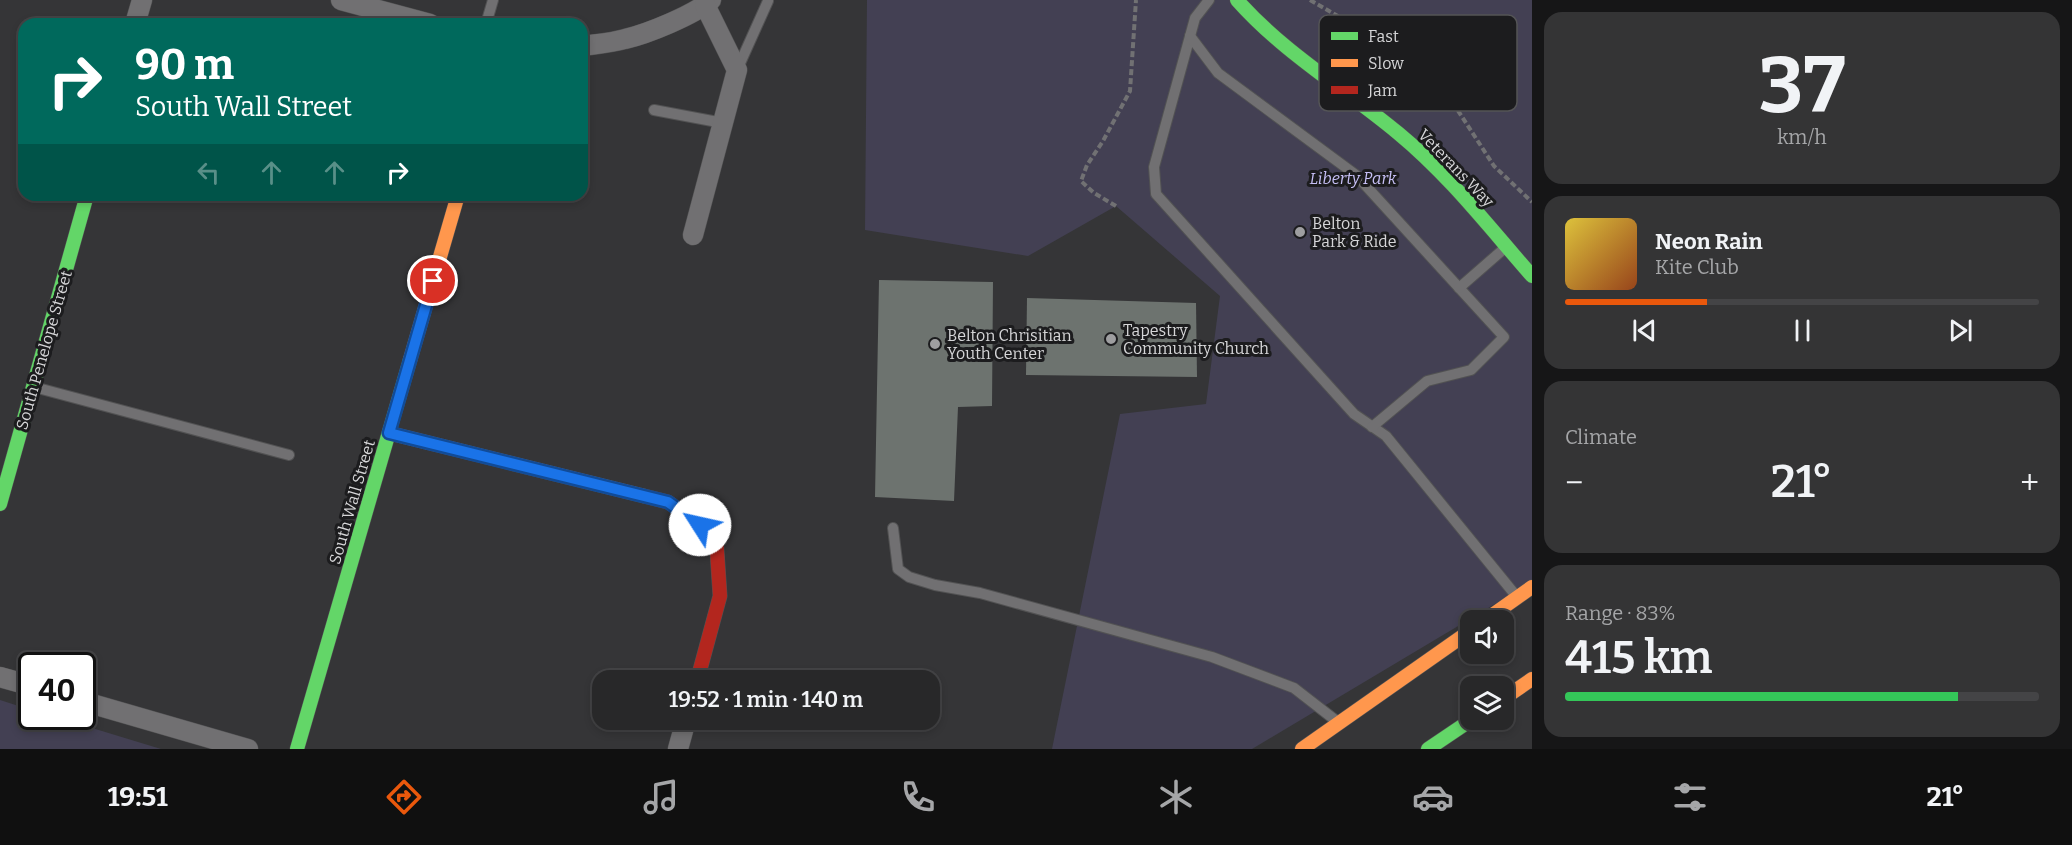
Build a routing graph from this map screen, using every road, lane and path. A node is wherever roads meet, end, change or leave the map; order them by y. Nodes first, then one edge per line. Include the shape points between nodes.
1 (142, 0) edge
2 (341, 0) edge
3 (493, 0) edge
4 (1136, 0) edge
5 (1209, 0) edge
6 (1237, 0) edge
7 (1310, 0) edge
8 (768, 1) edge
9 (708, 3) edge
10 (1336, 15) edge
11 (137, 18) edge
12 (408, 18) edge
13 (488, 18) edge
14 (1190, 36) junction
15 (588, 45) edge
16 (737, 70) junction
17 (1319, 73) edge
18 (654, 110) dead end
19 (1371, 111) edge
20 (1458, 111) edge
21 (723, 123) junction
22 (85, 201) edge
23 (456, 201) edge
24 (1532, 202) edge
25 (1116, 206) dead end
26 (693, 235) dead end
27 (1506, 247) junction
28 (1532, 276) edge
29 (1459, 288) junction
30 (33, 387) junction
31 (1372, 427) junction
32 (389, 433) junction
33 (290, 455) dead end
34 (0, 504) edge
35 (893, 528) dead end
36 (1532, 587) edge
37 (1517, 597) junction
38 (1499, 610) edge
39 (1460, 638) edge
40 (700, 670) edge
41 (0, 677) edge
42 (1532, 679) edge
43 (18, 682) edge
44 (1514, 691) edge
45 (96, 705) edge
46 (1340, 723) junction
47 (1460, 727) edge
48 (683, 730) edge
49 (248, 749) edge
50 (297, 749) edge
51 (678, 749) edge
52 (1302, 749) edge
53 (1428, 749) edge

1 - 11 street
2 - 12 street
3 - 13 lane
4 - 25 path via 1130,91 1081,181
5 - 14 lane via 1195,18
6 - 17 main road, Veterans Way via 1285,49
7 - 10 path
8 - 16 lane
9 - 15 street via 626,39
9 - 16 street
14 - 29 lane via 1218,73 1356,175
14 - 31 lane via 1154,167 1156,194 1354,414
16 - 21 street
18 - 21 lane
19 - 27 main road, Veterans Way via 1443,175
20 - 24 path via 1494,166
21 - 26 street
22 - 30 main road, South Penelope Street
23 - 32 main road, South Wall Street
27 - 28 main road, Veterans Way
27 - 29 lane
29 - 31 lane via 1504,337 1472,370 1427,381
30 - 33 lane
30 - 34 main road, South Penelope Street
31 - 37 lane via 1386,436
32 - 40 main road via 668,502 716,536 720,596
32 - 50 main road, South Wall Street
35 - 46 lane via 898,569 909,577 1212,657 1294,688
36 - 37 main road
37 - 38 main road
39 - 46 main road
41 - 43 street
42 - 44 main road
45 - 49 street
46 - 52 main road
47 - 53 main road
48 - 51 street

